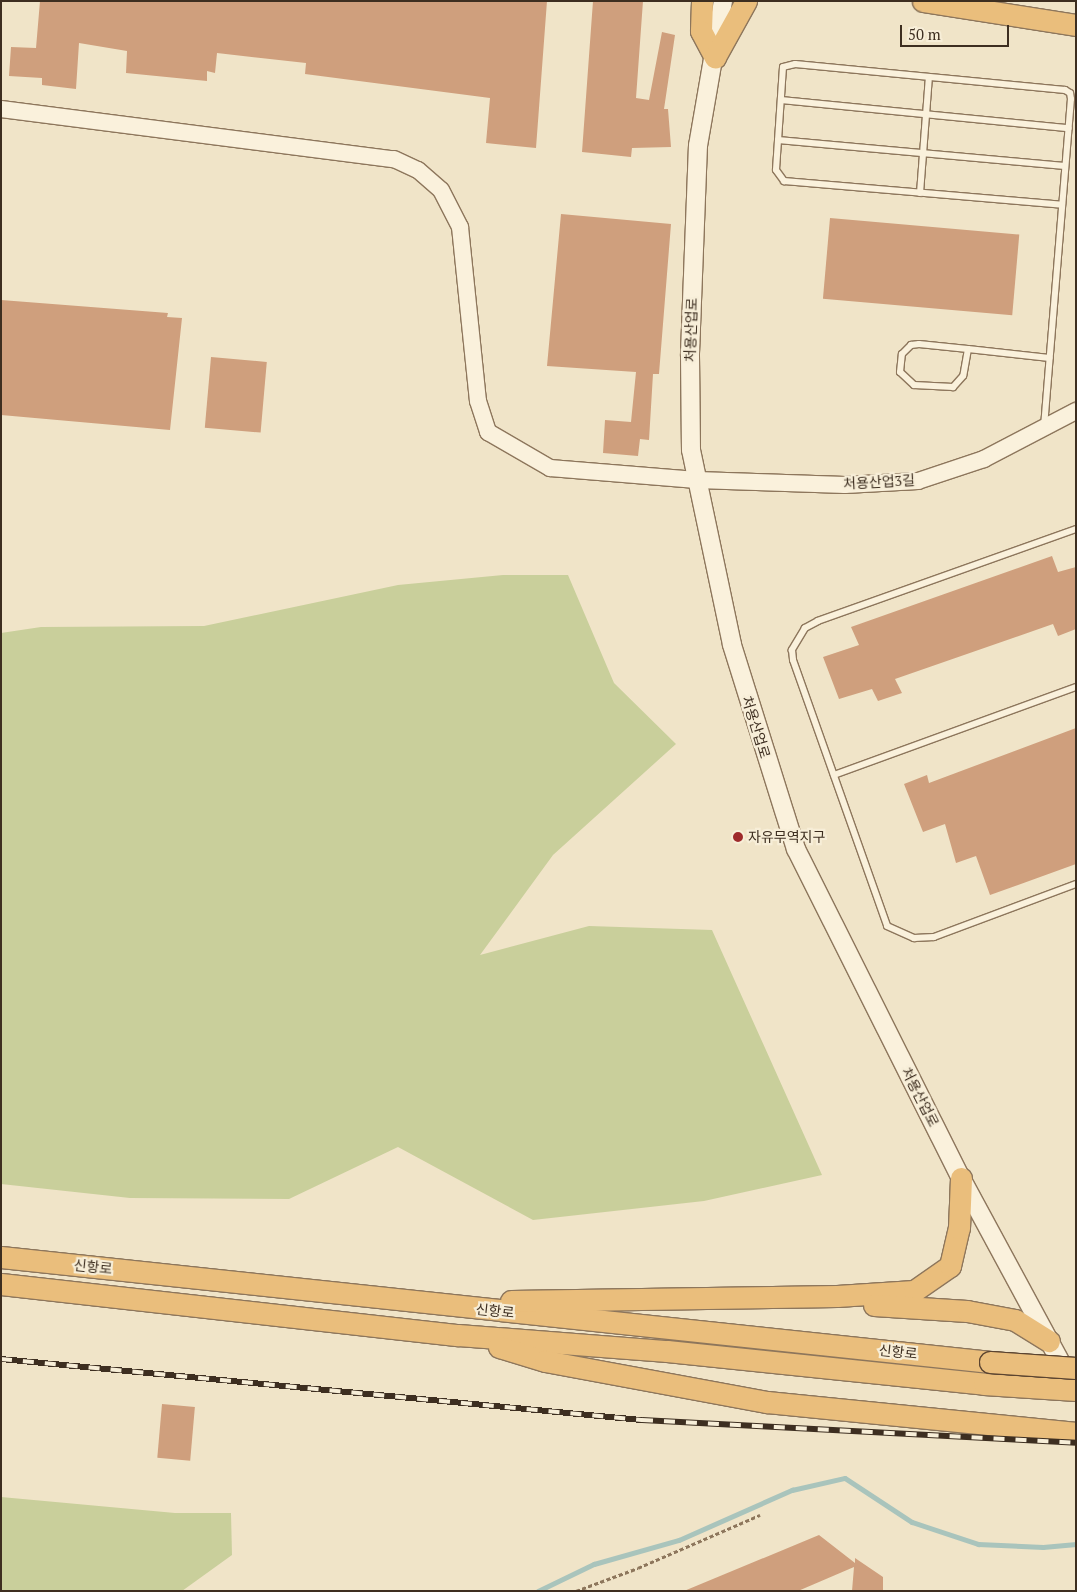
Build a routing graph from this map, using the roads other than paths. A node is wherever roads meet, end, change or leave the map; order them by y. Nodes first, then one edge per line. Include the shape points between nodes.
1 (702, 1) edge
2 (723, 1) edge
3 (746, 1) edge
4 (923, 1) edge
5 (1076, 26) edge
6 (715, 57) junction
7 (929, 77) junction
8 (781, 100) junction
9 (1, 109) edge
10 (926, 114) junction
11 (1069, 128) junction
12 (778, 140) junction
13 (923, 154) junction
14 (1065, 166) junction
15 (920, 193) junction
16 (1062, 205) junction
17 (968, 349) junction
18 (1050, 358) junction
19 (1076, 411) edge
20 (1044, 428) junction
21 (697, 480) junction
22 (1076, 529) edge
23 (1076, 687) edge
24 (834, 775) junction
25 (1076, 884) edge
26 (961, 1178) junction
27 (1, 1258) edge
28 (1, 1284) edge
29 (757, 1296) junction
30 (423, 1303) junction
31 (458, 1335) junction
32 (1050, 1341) junction
33 (1076, 1368) edge
34 (1076, 1390) edge
35 (1076, 1433) edge

1 - 6 highway via 702,31
2 - 6 main road, 처용산업로
3 - 6 highway
4 - 5 highway
6 - 21 main road, 처용산업로 via 698,145 690,356 691,450
7 - 8 lane via 789,65 783,67
7 - 10 lane
7 - 11 lane via 1065,90 1071,99
8 - 10 lane
8 - 12 lane
9 - 21 street, 처용산업3길 via 394,159 418,170 441,190 460,226 478,401 488,432 550,468
10 - 11 lane
10 - 13 lane
11 - 14 lane
12 - 13 lane
12 - 15 lane via 776,170 784,181
13 - 14 lane
13 - 15 lane
14 - 16 lane
15 - 16 lane
16 - 18 lane
17 - 17 lane via 911,345 902,354 900,372 914,385 953,387 963,376
17 - 18 lane
18 - 20 lane
19 - 20 street, 처용산업3길
20 - 21 street, 처용산업3길 via 984,459 918,481 845,485
21 - 26 main road, 처용산업로 via 732,645 796,849
22 - 24 lane via 805,628 792,650 793,660
23 - 24 lane
24 - 25 lane via 887,926 899,933 914,938 934,937
26 - 29 highway via 959,1228 950,1266 914,1291
26 - 32 main road, 처용산업로
27 - 30 highway, 신항로
28 - 31 highway, 신항로
29 - 30 highway
29 - 32 highway via 967,1311 1015,1320
30 - 33 highway, 신항로, bridge via 990,1362
31 - 34 highway, 신항로 via 667,1351 984,1384
31 - 35 highway via 545,1361 767,1402
32 - 34 main road, 처용산업로

